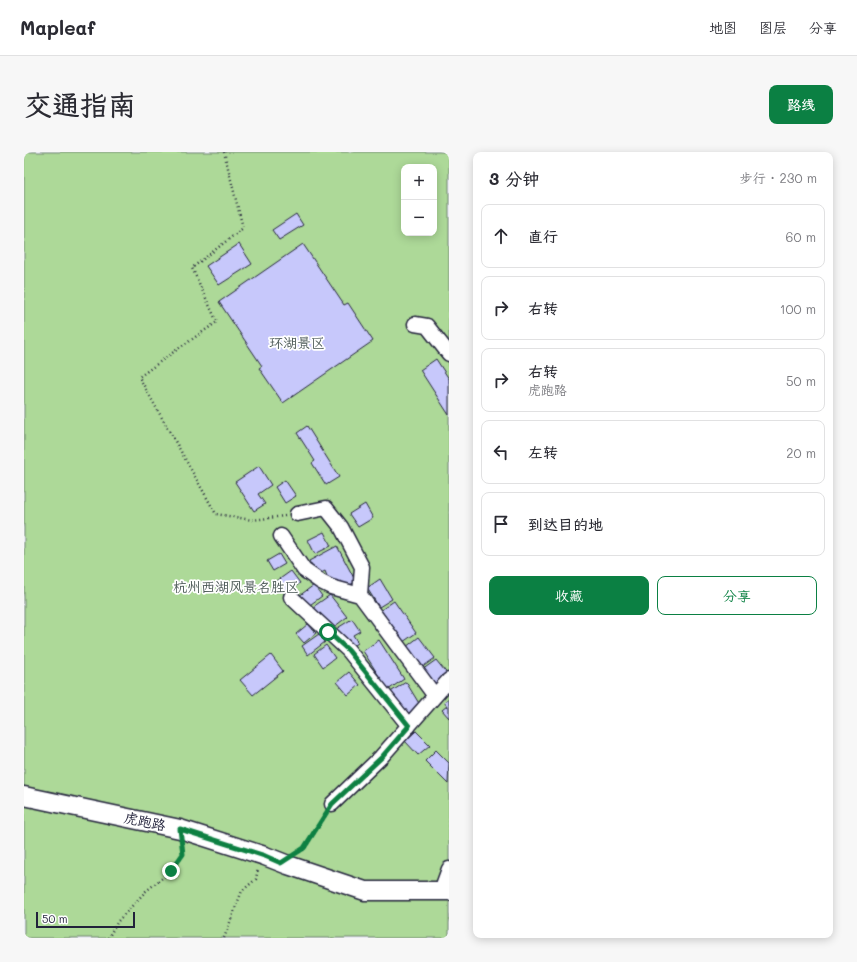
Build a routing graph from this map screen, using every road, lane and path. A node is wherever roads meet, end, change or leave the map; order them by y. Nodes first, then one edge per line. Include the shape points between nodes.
1 (224, 152) edge
2 (415, 324) dead end
3 (449, 354) edge
4 (297, 514) joint
5 (281, 536) dead end
6 (360, 595) junction
7 (292, 597) dead end
8 (449, 680) edge
9 (435, 696) junction
10 (409, 726) junction
11 (24, 796) edge
12 (332, 804) joint
13 (180, 829) junction
14 (258, 854) junction
15 (281, 863) junction
16 (449, 870) edge
17 (445, 891) edge
18 (108, 938) edge
19 (224, 938) edge

1 - 4 path via 243,228 192,268 218,322 139,377 216,514 252,520
2 - 3 street via 427,326
4 - 6 street via 326,508 337,522 362,568
5 - 6 street via 304,570 331,587
6 - 9 street
7 - 10 street via 348,650
8 - 9 street
9 - 10 street
10 - 12 street via 382,757
11 - 13 main road, 虎跑路
12 - 15 path via 304,848
13 - 14 main road, 虎跑路
13 - 18 path via 183,854 171,871 146,891 118,921
14 - 15 main road, 虎跑路
14 - 19 path via 252,861 258,868 256,879 242,892
15 - 17 main road, 虎跑路 via 366,891
16 - 17 street

